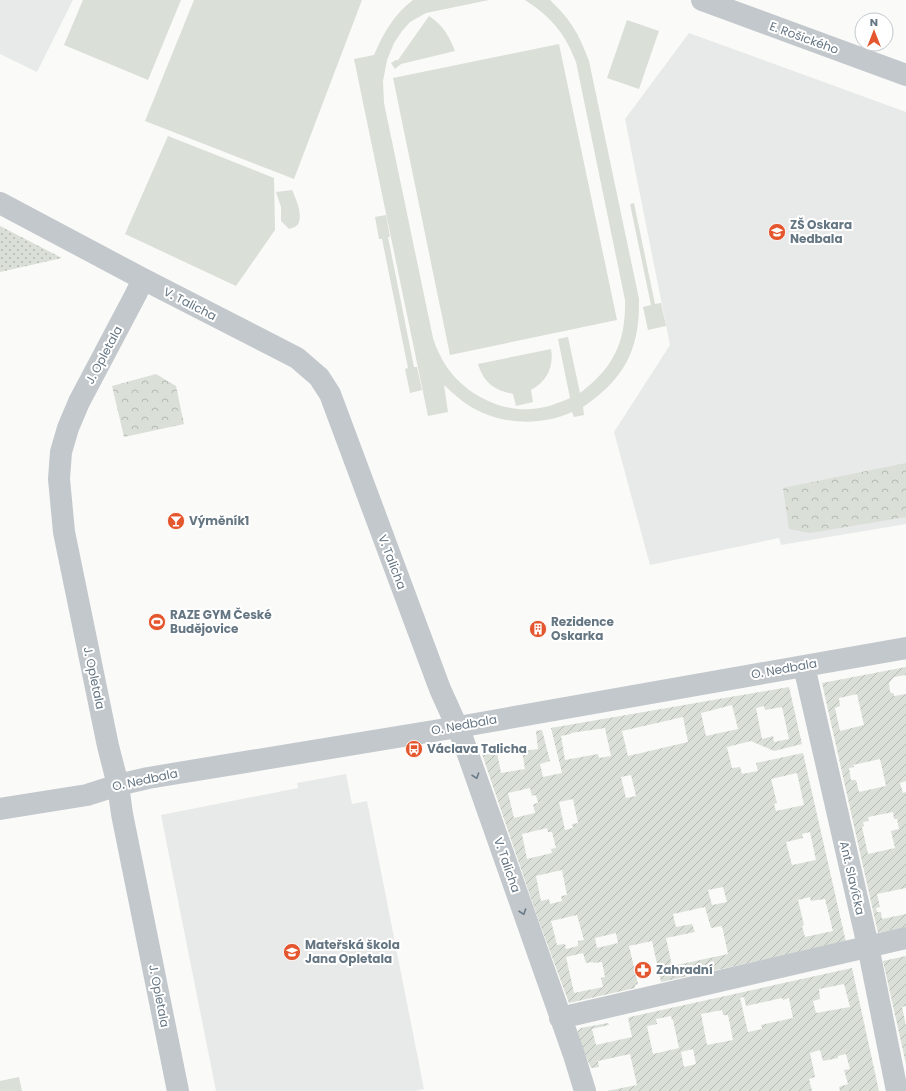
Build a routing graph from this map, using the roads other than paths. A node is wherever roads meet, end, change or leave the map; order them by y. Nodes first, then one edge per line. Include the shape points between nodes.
1 (702, 0) edge
2 (906, 75) edge
3 (0, 203) edge
4 (143, 279) junction
5 (906, 648) edge
6 (804, 666) junction
7 (458, 727) junction
8 (118, 785) junction
9 (0, 809) edge
10 (906, 938) edge
11 (868, 946) junction
12 (560, 1018) junction
13 (178, 1091) edge
14 (585, 1091) edge
15 (897, 1091) edge

1 - 2 street, E. Rošického
3 - 4 street, V. Talicha
4 - 7 street, V. Talicha via 297,358 319,377 330,394 440,689
4 - 8 street, J. Opletala via 68,428 61,452 59,479 64,532
5 - 6 street, O. Nedbala
6 - 7 street, O. Nedbala
6 - 11 street, Ant. Slavíčka
7 - 8 street, O. Nedbala
7 -> 12 street, V. Talicha
8 - 9 street, O. Nedbala via 86,795
8 - 13 street, J. Opletala
10 - 11 street
11 - 12 street
11 - 15 street, Ant. Slavíčka
12 - 14 street, V. Talicha

